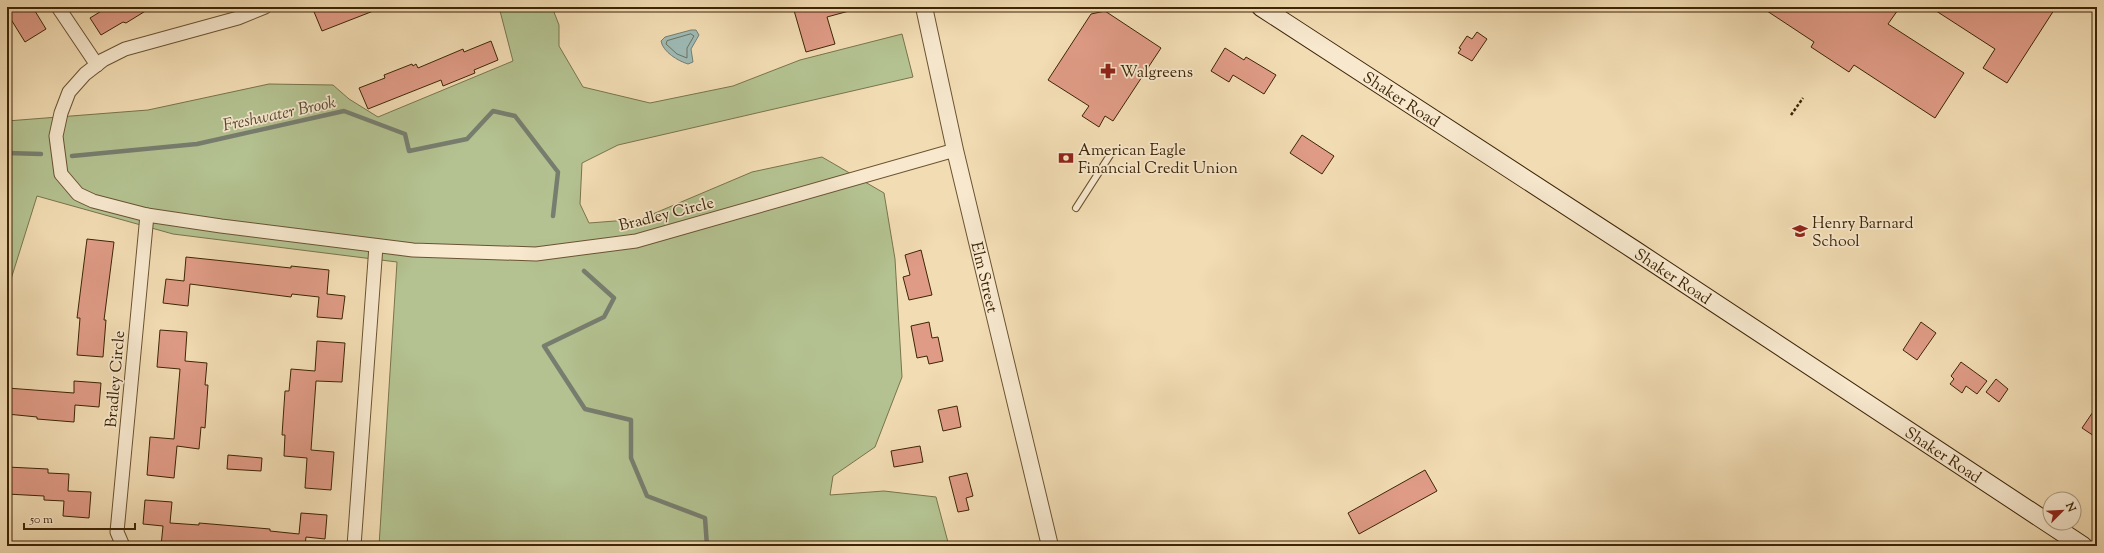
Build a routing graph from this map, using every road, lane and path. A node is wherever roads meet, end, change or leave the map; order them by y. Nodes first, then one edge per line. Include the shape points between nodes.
1 (58, 7) edge
2 (265, 7) edge
3 (924, 7) edge
4 (1262, 7) edge
5 (97, 65) junction
6 (1803, 98) dead end
7 (1792, 114) dead end
8 (955, 150) junction
9 (1112, 152) dead end
10 (1076, 208) dead end
11 (147, 215) junction
12 (376, 246) junction
13 (123, 546) edge
14 (354, 546) edge
15 (1050, 546) edge
16 (2083, 546) edge

1 - 5 street
2 - 5 street, Bradley Circle via 238,18 125,49
3 - 8 street, Elm Street
4 - 16 main road, Shaker Road
5 - 11 street, Bradley Circle via 69,92 56,136 61,174 78,194 93,201
6 - 7 path
8 - 12 street, Bradley Circle via 636,241 536,254 413,250
8 - 15 street, Elm Street
9 - 10 lane
11 - 12 street, Bradley Circle
11 - 13 street, Bradley Circle via 117,532
12 - 14 street

